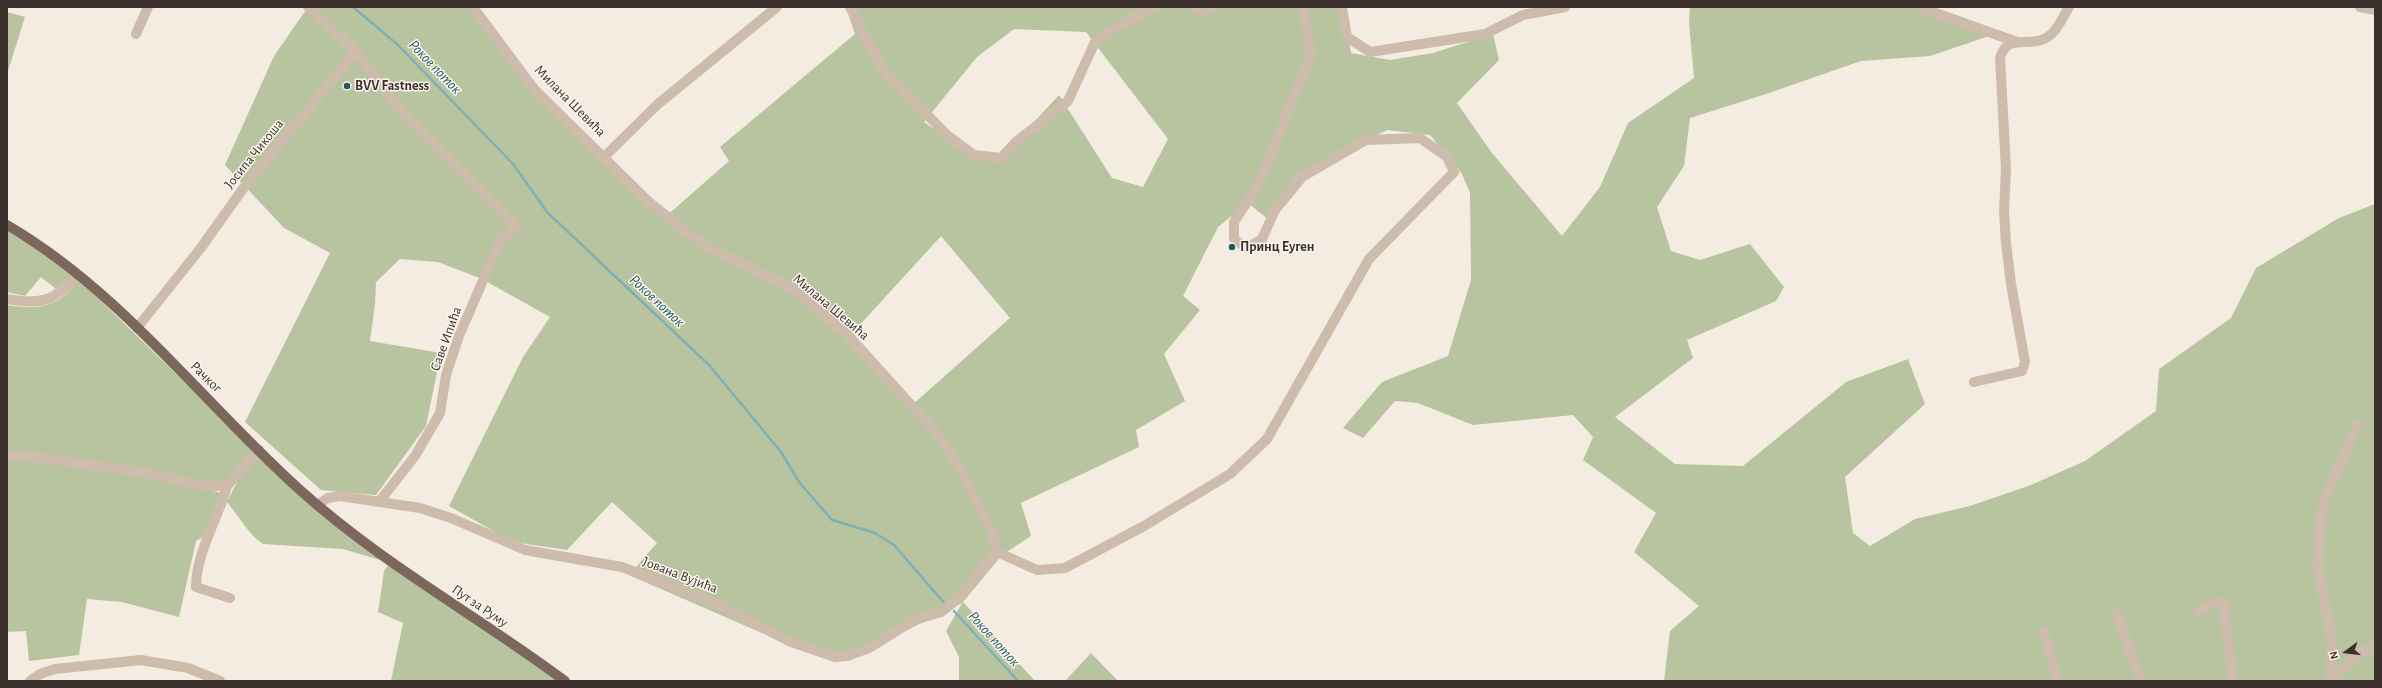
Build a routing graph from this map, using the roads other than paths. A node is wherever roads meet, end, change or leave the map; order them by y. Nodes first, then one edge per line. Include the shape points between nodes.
1 (148, 7) edge
2 (308, 7) edge
3 (473, 7) edge
4 (776, 7) edge
5 (850, 7) edge
6 (1154, 7) edge
7 (1194, 7) edge
8 (1212, 7) edge
9 (1303, 7) edge
10 (1342, 7) edge
11 (1565, 7) edge
12 (1918, 7) edge
13 (2069, 7) edge
14 (2360, 7) edge
15 (2375, 10) edge
16 (136, 34) dead end
17 (2017, 42) junction
18 (356, 51) junction
19 (605, 156) junction
20 (7, 225) edge
21 (77, 275) junction
22 (7, 299) edge
23 (136, 328) junction
24 (1974, 382) dead end
25 (2358, 424) dead end
26 (259, 450) junction
27 (7, 457) edge
28 (227, 486) junction
29 (379, 502) junction
30 (317, 505) junction
31 (997, 552) junction
32 (380, 555) joint
33 (230, 598) dead end
34 (2200, 612) dead end
35 (2117, 614) dead end
36 (2043, 631) dead end
37 (2375, 644) edge
38 (2330, 680) edge
39 (30, 681) edge
40 (220, 681) edge
41 (566, 681) edge
42 (2058, 681) edge
43 (2140, 681) edge
44 (2233, 681) edge

1 - 16 street
2 - 18 street
3 - 19 street, Милана Шевића via 534,89
4 - 19 street, Милана Шевића via 658,104
5 - 6 street via 883,70 947,135 974,155 1001,158 1016,142 1068,101 1095,42 1118,26
7 - 8 street via 1204,11
9 - 31 street via 1311,54 1259,184 1234,222 1234,239 1247,248 1262,239 1275,210 1302,177 1366,140 1420,138 1447,157 1454,172 1369,259 1267,439 1230,474 1144,526 1065,568 1037,570
10 - 11 street via 1347,37 1370,52 1485,34 1523,16
12 - 17 street
13 - 17 street via 2055,30 2045,38 2035,42
14 - 15 street
17 - 24 street via 2003,49 2000,72 2005,129 2006,243 2010,284 2025,362 2022,371
18 - 23 street, Јосипа Чикоша via 245,186 200,249
18 - 29 street, Саве Ипића via 399,109 517,227 500,241 459,336 446,375 440,413 415,456
19 - 31 street, Милана Шевића via 650,203 705,246 791,288 849,336 940,437 960,468 988,525
20 - 21 main road, Рачког
21 - 22 street via 56,296 47,301 24,302
21 - 23 main road, Рачког
23 - 26 main road, Рачког
25 - 38 street via 2325,497 2321,517 2318,568 2332,640
26 - 28 street
26 - 30 main road, Рачког
27 - 28 street via 27,456 147,473 202,486
28 - 33 street via 221,510 206,543 196,587
29 - 30 street, Јована Вујића via 340,496 328,498
29 - 31 street, Јована Вујића via 420,508 451,518 525,550 622,568 717,604 791,642 835,657 847,656 869,648 914,620 941,612 955,601
30 - 32 main road, Рачког
32 - 41 main road, Пут за Руму
34 - 44 street via 2213,603 2223,603
35 - 43 street
36 - 42 street
37 - 38 street via 2358,655
39 - 40 street via 55,669 141,660 188,668

